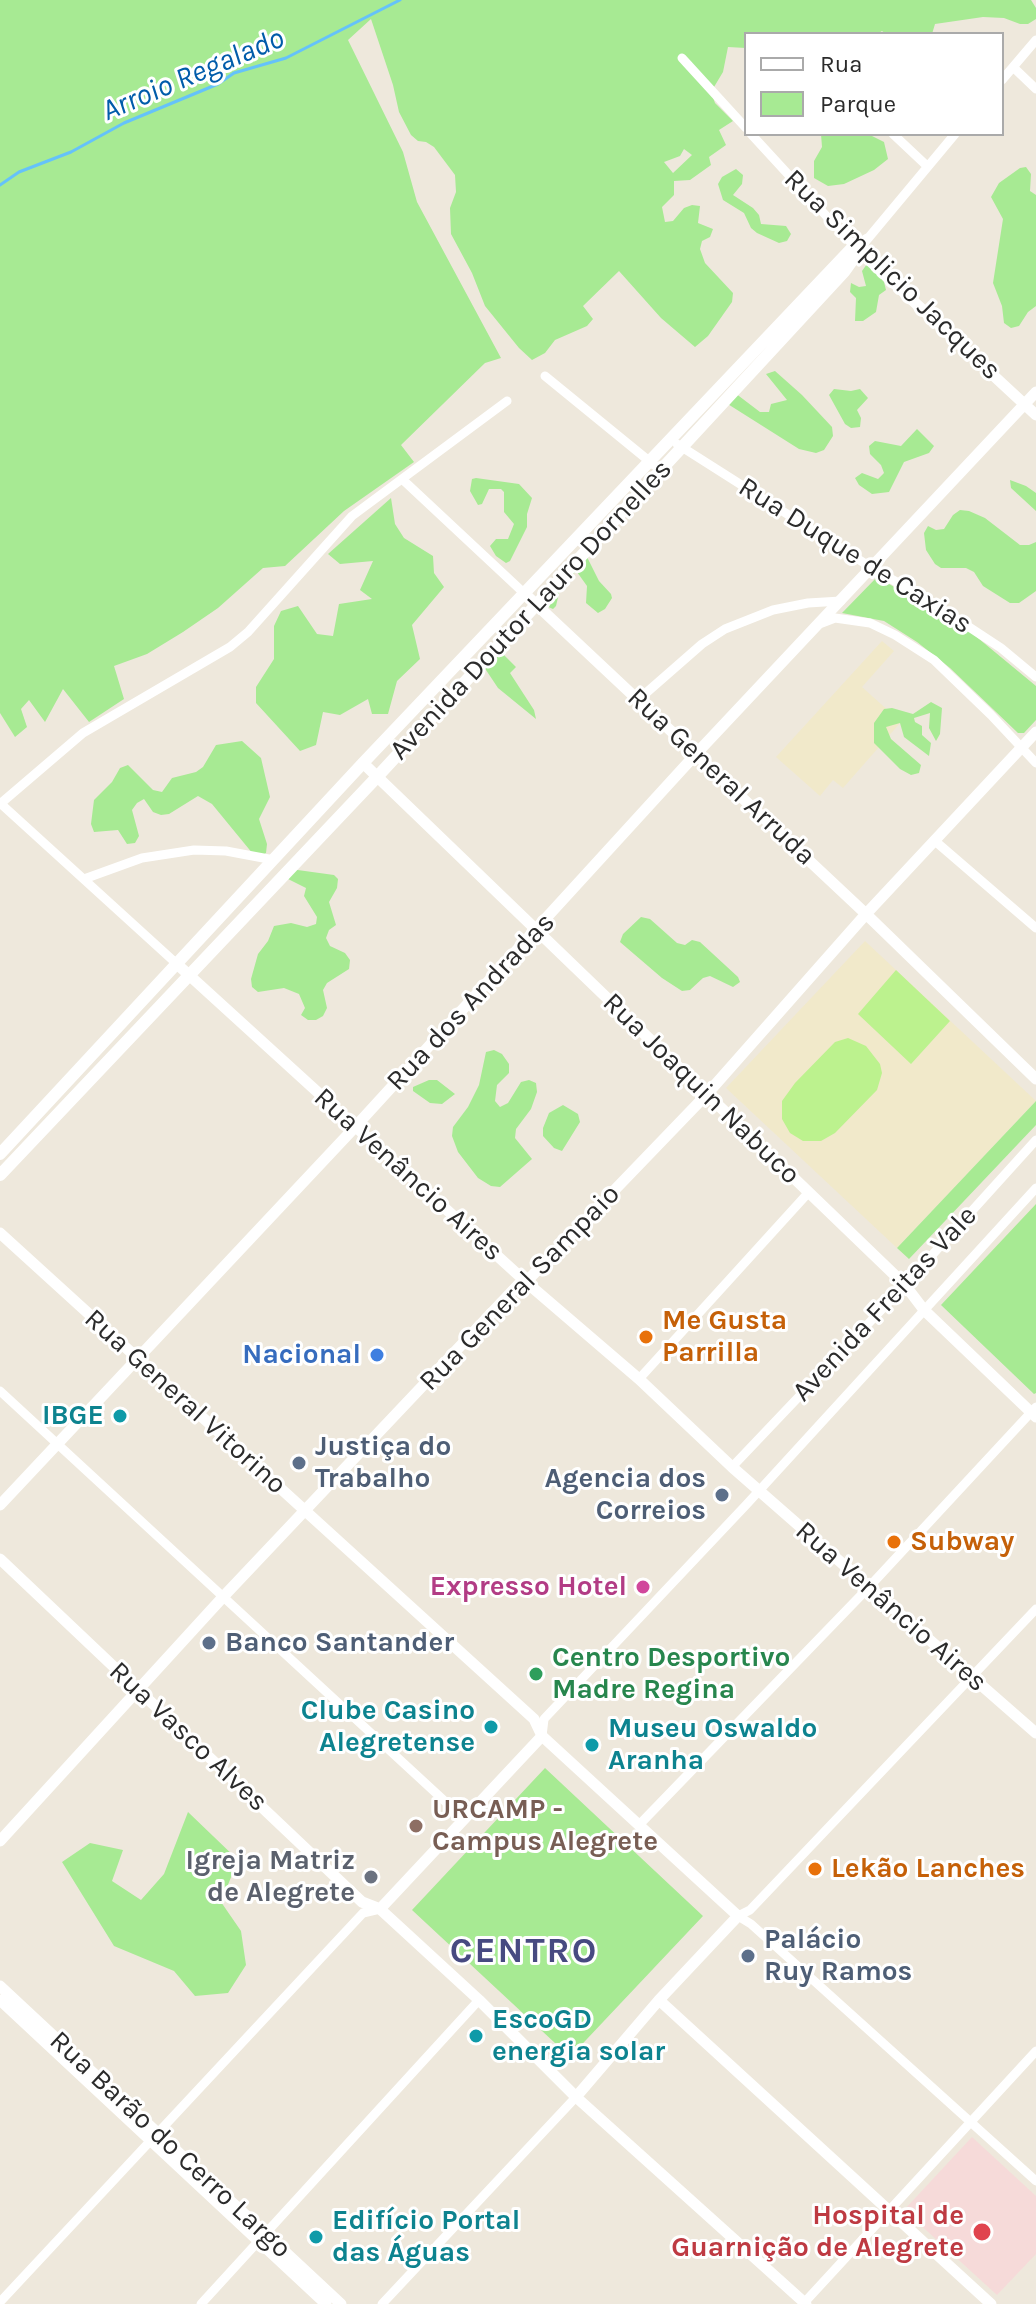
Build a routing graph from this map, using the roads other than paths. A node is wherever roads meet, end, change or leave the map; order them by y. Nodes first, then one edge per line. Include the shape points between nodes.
1 (1036, 40) edge
2 (682, 58) dead end
3 (1013, 67) junction
4 (1004, 78) edge
5 (1036, 89) edge
6 (744, 126) edge
7 (753, 136) edge
8 (895, 136) edge
9 (953, 136) edge
10 (927, 166) junction
11 (857, 249) junction
12 (545, 376) dead end
13 (1036, 392) edge
14 (507, 401) dead end
15 (1025, 404) junction
16 (1036, 415) edge
17 (676, 443) junction
18 (655, 466) junction
19 (402, 479) junction
20 (872, 568) junction
21 (525, 594) junction
22 (841, 601) junction
23 (536, 604) junction
24 (817, 625) junction
25 (1036, 677) edge
26 (638, 700) junction
27 (1036, 732) edge
28 (1022, 748) junction
29 (696, 754) junction
30 (363, 763) junction
31 (1036, 763) edge
32 (377, 777) junction
33 (0, 803) edge
34 (935, 841) junction
35 (274, 860) junction
36 (84, 879) junction
37 (232, 906) junction
38 (866, 914) junction
39 (244, 916) junction
40 (1036, 928) edge
41 (537, 931) junction
42 (178, 965) junction
43 (188, 976) junction
44 (149, 996) junction
45 (159, 1006) junction
46 (122, 1024) junction
47 (133, 1034) junction
48 (1036, 1079) edge
49 (707, 1094) junction
50 (356, 1126) junction
51 (22, 1130) junction
52 (32, 1140) junction
53 (1036, 1140) edge
54 (0, 1154) edge
55 (0, 1175) edge
56 (1036, 1188) edge
57 (809, 1192) junction
58 (0, 1233) edge
59 (526, 1282) junction
60 (905, 1285) junction
61 (924, 1310) junction
62 (138, 1360) junction
63 (639, 1379) junction
64 (0, 1391) edge
65 (1034, 1412) edge
66 (59, 1444) junction
67 (732, 1467) junction
68 (759, 1491) junction
69 (0, 1505) edge
70 (306, 1512) junction
71 (0, 1559) edge
72 (869, 1587) junction
73 (223, 1597) junction
74 (1036, 1609) edge
75 (972, 1678) junction
76 (137, 1690) junction
77 (1036, 1733) edge
78 (542, 1736) junction
79 (463, 1818) junction
80 (639, 1825) junction
81 (0, 1841) edge
82 (380, 1909) junction
83 (738, 1916) junction
84 (0, 1986) edge
85 (0, 2000) edge
86 (479, 2000) junction
87 (659, 2000) junction
88 (1036, 2051) edge
89 (576, 2097) junction
90 (972, 2121) junction
91 (155, 2138) junction
92 (1036, 2181) edge
93 (889, 2212) junction
94 (261, 2237) junction
95 (0, 2302) edge
96 (201, 2304) edge
97 (326, 2304) edge
98 (341, 2304) edge
99 (382, 2304) edge
100 (804, 2304) edge
101 (991, 2304) edge

1 - 3 street
2 - 6 street
3 - 4 street
3 - 5 street
7 - 11 street, Rua Simplicio Jacques
8 - 10 street
9 - 10 street, Avenida Doutor Lauro Dornelles
10 - 11 street, Avenida Doutor Lauro Dornelles
11 - 15 street, Rua Simplicio Jacques
11 - 17 main road, Avenida Doutor Lauro Dornelles
12 - 18 street
13 - 15 street, Rua dos Andradas
14 - 19 street
15 - 16 street, Rua Simplicio Jacques
15 - 20 street, Rua dos Andradas
17 - 18 main road, Avenida Doutor Lauro Dornelles
17 - 20 street, Rua Duque de Caxias
18 - 21 main road, Avenida Doutor Lauro Dornelles
18 - 23 main road, Avenida Doutor Lauro Dornelles
19 - 21 street, Rua General Arruda
19 - 33 street via 352,516 230,647 83,733
20 - 22 street, Rua dos Andradas
20 - 25 street, Rua Duque de Caxias via 1001,648
21 - 23 street, Rua General Arruda
21 - 30 main road, Avenida Doutor Lauro Dornelles
22 - 24 street, Rua dos Andradas
22 - 26 street via 773,610 725,629
23 - 26 street, Rua General Arruda
23 - 32 main road, Avenida Doutor Lauro Dornelles
24 - 28 street via 835,618 854,620 895,635 934,660
24 - 29 street, Rua dos Andradas
26 - 29 street, Rua General Arruda
27 - 28 street, Rua General Sampaio
28 - 31 street
28 - 34 street, Rua General Sampaio
29 - 38 street, Rua General Arruda
29 - 41 street, Rua dos Andradas
30 - 32 street, Rua Joaquin Nabuco
30 - 35 main road, Avenida Doutor Lauro Dornelles
32 - 39 main road, Avenida Doutor Lauro Dornelles
32 - 41 street, Rua Joaquin Nabuco
33 - 36 street, Rua Venâncio Aires
34 - 38 street, Rua General Sampaio
34 - 40 street
35 - 36 street via 194,850 142,858
35 - 37 main road, Avenida Doutor Lauro Dornelles
36 - 42 street, Rua Venâncio Aires
37 - 39 main road
37 - 42 main road, Avenida Doutor Lauro Dornelles
38 - 48 street, Rua General Arruda
38 - 49 street, Rua General Sampaio
39 - 43 main road, Avenida Doutor Lauro Dornelles
41 - 49 street, Rua Joaquin Nabuco
41 - 50 street, Rua dos Andradas
42 - 43 street, Rua Venâncio Aires
42 - 44 main road, Avenida Doutor Lauro Dornelles
43 - 45 main road, Avenida Doutor Lauro Dornelles
43 - 50 street, Rua Venâncio Aires
44 - 45 main road
44 - 46 main road, Avenida Doutor Lauro Dornelles
45 - 47 main road, Avenida Doutor Lauro Dornelles
46 - 47 main road
46 - 51 main road, Avenida Doutor Lauro Dornelles
47 - 52 main road, Avenida Doutor Lauro Dornelles
49 - 57 street, Rua Joaquin Nabuco
49 - 59 street, Rua General Sampaio
50 - 59 street, Rua Venâncio Aires
50 - 62 street, Rua dos Andradas
51 - 52 main road
51 - 54 main road, Avenida Doutor Lauro Dornelles
52 - 55 main road, Avenida Doutor Lauro Dornelles
53 - 60 street, Avenida Freitas Vale
56 - 61 street, Avenida Freitas Vale
57 - 60 street, Rua Joaquin Nabuco
57 - 63 street
58 - 62 street, Rua General Vitorino
59 - 63 street, Rua Venâncio Aires
59 - 70 street, Rua General Sampaio
60 - 61 street, Rua Joaquin Nabuco
60 - 67 street, Avenida Freitas Vale
61 - 65 street, Rua Joaquin Nabuco
61 - 68 street, Avenida Freitas Vale
62 - 66 street, Rua dos Andradas
62 - 70 street, Rua General Vitorino
63 - 67 street, Rua Venâncio Aires
64 - 66 street
65 - 72 street
66 - 69 street, Rua dos Andradas
66 - 73 street
67 - 68 street, Rua Venâncio Aires
68 - 72 street, Rua Venâncio Aires
68 - 78 street, Avenida Freitas Vale via 544,1719
70 - 73 street, Rua General Sampaio
70 - 78 street, Rua General Vitorino via 534,1719
71 - 76 street, Rua Vasco Alves
72 - 75 street, Rua Venâncio Aires
72 - 80 street
73 - 76 street, Rua General Sampaio
73 - 79 street
74 - 75 street
75 - 77 street, Rua Venâncio Aires
75 - 83 street via 750,1910
76 - 81 street, Rua General Sampaio
76 - 82 street, Rua Vasco Alves via 362,1902
78 - 79 street
78 - 80 street, Rua General Vitorino
79 - 82 street
80 - 83 street, Rua General Vitorino
82 - 86 street, Rua Vasco Alves
82 - 91 street via 363,1913
83 - 87 street
83 - 90 street
84 - 91 street, Rua Barão do Cerro Largo
85 - 91 street, Rua Barão do Cerro Largo
86 - 89 street, Rua Vasco Alves
86 - 94 street
87 - 89 street
87 - 93 street
88 - 90 street
89 - 99 street
89 - 100 street, Rua Vasco Alves
90 - 92 street
90 - 93 street
91 - 94 street, Rua Barão do Cerro Largo
91 - 95 street
93 - 100 street
93 - 101 street
94 - 96 street
94 - 97 street, Rua Barão do Cerro Largo
94 - 98 street, Rua Barão do Cerro Largo

